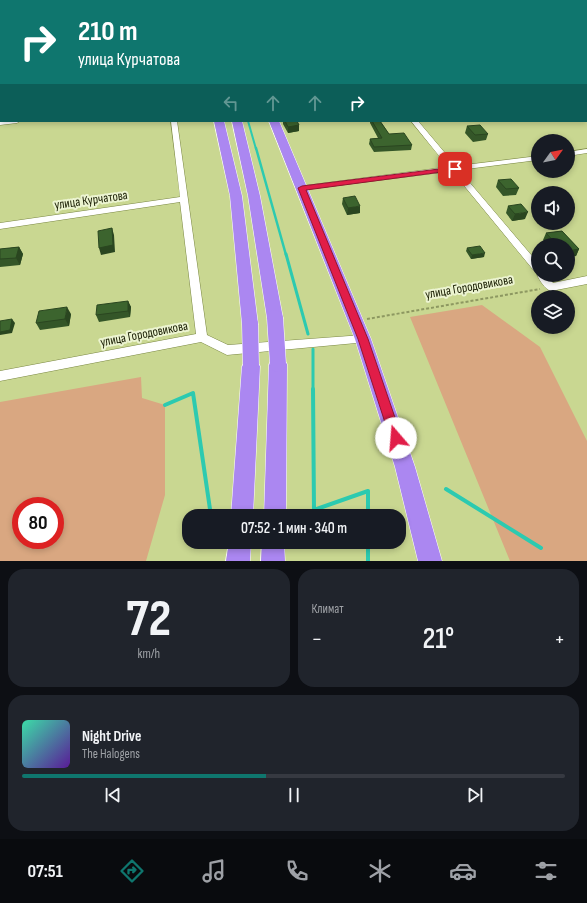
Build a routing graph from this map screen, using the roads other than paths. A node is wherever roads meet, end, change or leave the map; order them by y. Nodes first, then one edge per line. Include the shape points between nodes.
1 (174, 122) edge
2 (219, 122) edge
3 (237, 122) edge
4 (274, 122) edge
5 (415, 122) edge
6 (587, 151) edge
7 (575, 153) edge
8 (531, 159) edge
9 (455, 169) junction
10 (302, 188) junction
11 (185, 199) junction
12 (0, 226) edge
13 (531, 261) edge
14 (587, 280) edge
15 (547, 282) edge
16 (202, 337) junction
17 (363, 339) junction
18 (0, 376) edge
19 (242, 509) edge
20 (275, 509) edge
21 (239, 549) edge
22 (273, 549) edge
23 (238, 561) edge
24 (273, 561) edge
25 (430, 561) edge

1 - 11 street
2 - 19 highway, bridge via 236,196 250,324 251,366
3 - 20 highway, bridge via 254,196 275,318 278,364
4 - 10 highway
5 - 9 street
6 - 7 street
8 - 9 street
9 - 10 street
9 - 13 street
10 - 17 highway
11 - 12 street, улица Курчатова
11 - 16 street
14 - 15 street via 551,287
16 - 17 street, улица Городовикова via 227,350
16 - 18 street, улица Городовикова
17 - 25 highway via 405,467
21 - 23 highway
22 - 24 highway

